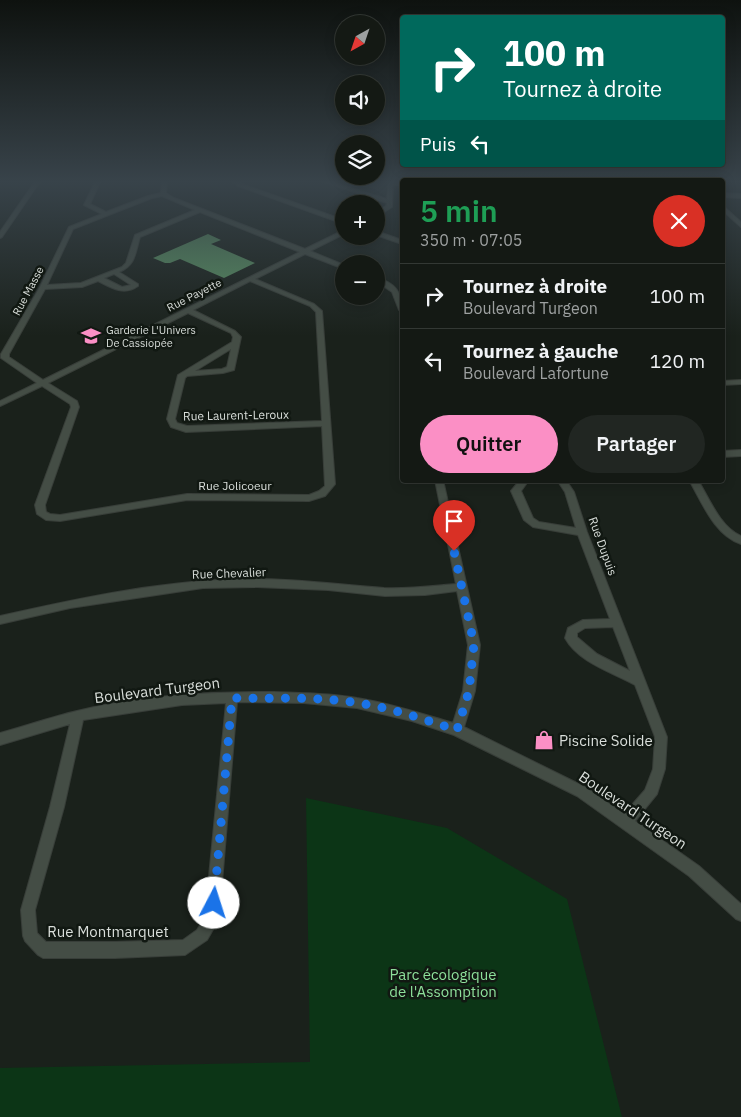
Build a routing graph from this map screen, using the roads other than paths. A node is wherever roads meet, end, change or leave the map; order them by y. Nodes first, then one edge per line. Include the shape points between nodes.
1 (69, 232) edge
2 (146, 232) edge
3 (257, 232) edge
4 (335, 236) edge
5 (385, 236) edge
6 (400, 241) edge
7 (305, 251) junction
8 (335, 263) edge
9 (114, 272) junction
10 (100, 279) junction
11 (250, 279) junction
12 (385, 283) edge
13 (43, 287) junction
14 (400, 303) edge
15 (188, 310) junction
16 (236, 343) junction
17 (185, 374) junction
18 (42, 382) junction
19 (741, 382) edge
20 (725, 383) edge
21 (0, 404) edge
22 (326, 423) junction
23 (741, 453) edge
24 (725, 454) edge
25 (439, 483) edge
26 (523, 483) edge
27 (564, 483) edge
28 (695, 483) edge
29 (582, 532) junction
30 (741, 540) edge
31 (461, 587) junction
32 (0, 620) edge
33 (617, 623) junction
34 (639, 681) junction
35 (232, 698) junction
36 (78, 716) junction
37 (457, 730) junction
38 (0, 739) edge
39 (626, 822) junction
40 (741, 914) edge

1 - 13 street, Rue Masse
2 - 9 street via 137,236 129,264
3 - 7 street
4 - 7 street, Rue Payette
5 - 6 street
7 - 8 street
7 - 11 street, Rue Payette
9 - 10 street
9 - 10 street via 136,286 122,290
10 - 13 street via 82,285
11 - 15 street, Rue Payette
11 - 22 street, Rue Jolicoeur via 319,310
12 - 14 street via 397,292
13 - 18 street, Rue Masse via 5,354 10,362
15 - 16 street via 233,332 238,337
15 - 18 street, Rue Payette
16 - 17 street
16 - 17 street via 229,369
17 - 22 street, Rue Laurent-Leroux via 179,379 171,419 178,428
18 - 21 street, Rue Payette
18 - 22 street, Rue Jolicoeur via 74,403 75,407 40,505 40,512 50,518 187,497 309,498 321,495 330,484
19 - 20 street
23 - 24 street
25 - 31 street
26 - 29 street via 516,491 529,520 543,528
27 - 29 street, Rue Dupuis
28 - 30 street via 725,530
29 - 33 street, Rue Dupuis
31 - 32 street, Rue Chevalier via 385,592 328,586 203,584 70,604
31 - 37 street via 474,644 469,691
33 - 34 street, Rue Dupuis
33 - 34 street via 584,624 572,631 571,638 589,655
34 - 39 street, Rue Dupuis via 661,737 659,769 650,794
35 - 36 street, Boulevard Turgeon via 182,700
35 - 36 street, Rue Montmarquet via 212,919 202,935 185,947 44,950 30,936 28,910
35 - 37 street, Boulevard Turgeon via 304,698 358,703
36 - 38 street, Boulevard Turgeon
37 - 39 street, Boulevard Turgeon via 582,792
39 - 40 street, Boulevard Turgeon via 694,871

